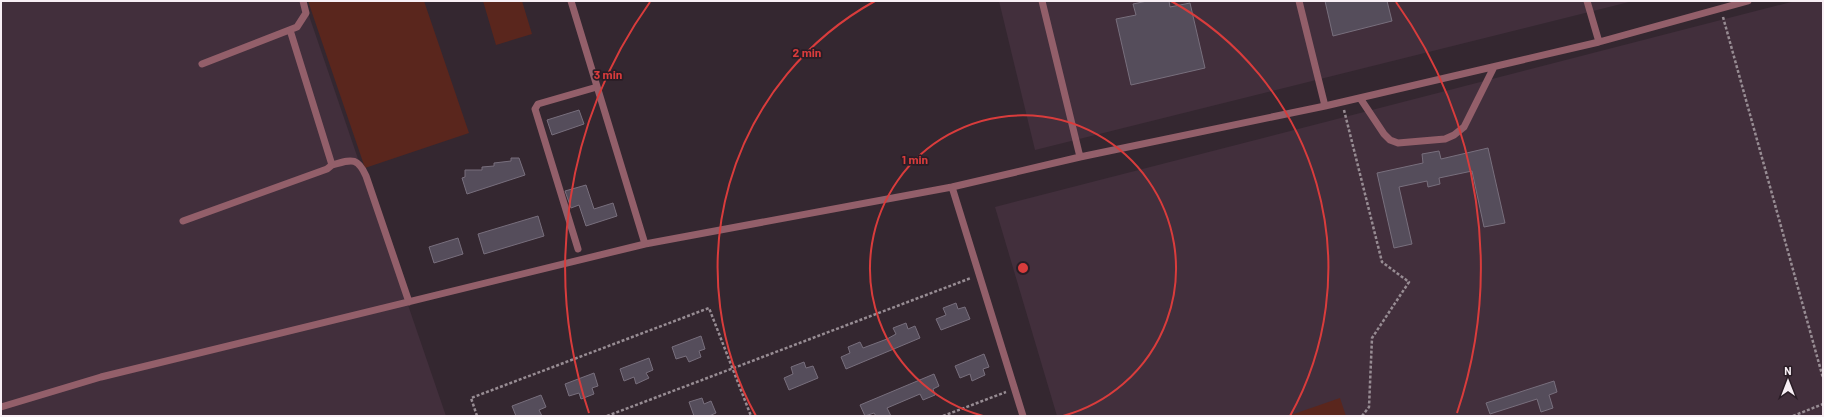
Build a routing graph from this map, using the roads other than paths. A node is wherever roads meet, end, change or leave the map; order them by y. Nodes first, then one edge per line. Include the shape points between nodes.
1 (303, 1) edge
2 (571, 1) edge
3 (1042, 1) edge
4 (1298, 1) edge
5 (1587, 1) edge
6 (1748, 1) edge
7 (290, 30) junction
8 (1599, 42) junction
9 (202, 64) dead end
10 (1494, 67) junction
11 (597, 87) junction
12 (1360, 98) junction
13 (1325, 106) junction
14 (1080, 157) junction
15 (332, 165) junction
16 (952, 187) junction
17 (183, 221) dead end
18 (644, 244) junction
19 (578, 249) dead end
20 (409, 302) junction
21 (1, 407) edge
22 (1023, 416) edge

1 - 7 lane via 306,13 297,27
2 - 11 lane
3 - 14 lane
4 - 13 lane
5 - 8 lane
6 - 8 lane
7 - 9 lane
7 - 15 lane
8 - 10 lane
10 - 12 lane
10 - 12 lane via 1464,127 1445,139 1398,143 1390,140
11 - 18 lane
11 - 19 lane via 538,104 536,109
12 - 13 lane
13 - 14 lane
14 - 16 lane
15 - 17 lane
15 - 20 lane via 356,161 361,165
16 - 18 lane
16 - 22 lane
18 - 20 lane
20 - 21 lane via 101,377

